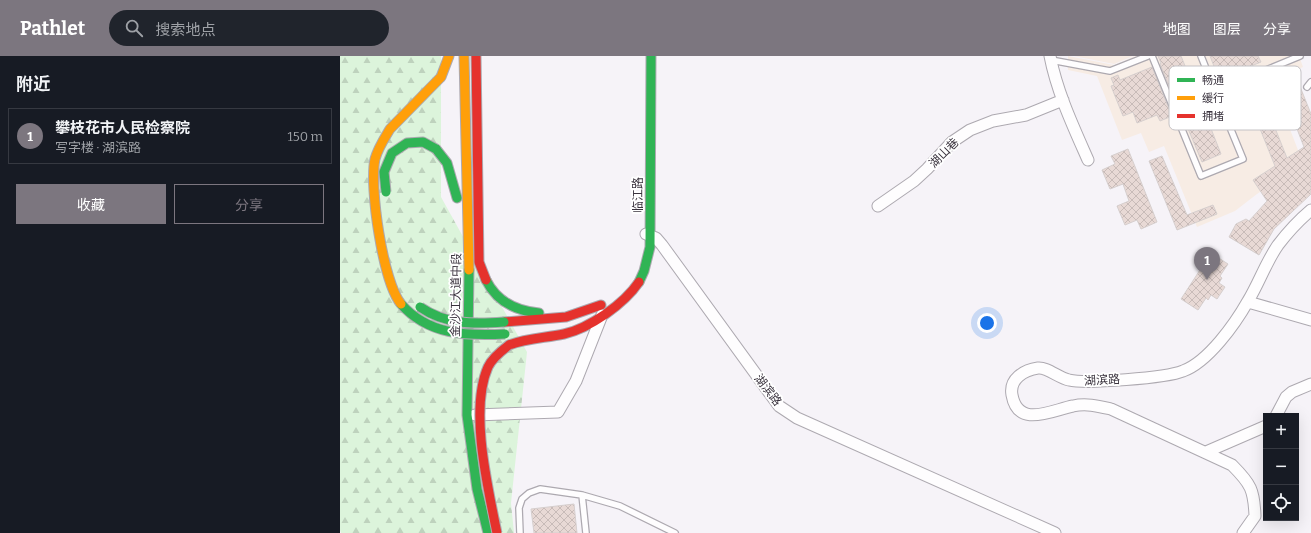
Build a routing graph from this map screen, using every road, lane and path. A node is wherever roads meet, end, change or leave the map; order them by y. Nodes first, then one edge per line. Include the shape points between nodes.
1 (449, 56) edge
2 (454, 56) edge
3 (464, 56) edge
4 (476, 56) edge
5 (643, 56) edge
6 (651, 56) edge
7 (1148, 56) edge
8 (1152, 56) edge
9 (1201, 56) edge
10 (1300, 56) edge
11 (1050, 58) edge
12 (1205, 66) edge
13 (1276, 66) edge
14 (454, 72) dead end
15 (1169, 98) edge
16 (1063, 100) junction
17 (1182, 130) edge
18 (1231, 130) edge
19 (456, 158) dead end
20 (1088, 160) dead end
21 (387, 201) dead end
22 (878, 206) dead end
23 (1311, 210) edge
24 (646, 234) junction
25 (414, 301) dead end
26 (1248, 302) junction
27 (457, 311) dead end
28 (598, 312) junction
29 (1311, 320) edge
30 (457, 342) dead end
31 (1311, 384) edge
32 (1278, 413) edge
33 (467, 415) junction
34 (1263, 427) edge
35 (1206, 452) junction
36 (582, 495) junction
37 (488, 533) edge
38 (497, 533) edge
39 (520, 533) edge
40 (586, 533) edge
41 (675, 533) edge
42 (1055, 533) edge
43 (1243, 533) edge

1 - 28 main road, bridge via 441,77 387,132 378,150 373,172 383,259 390,285 404,308 423,324 447,334 476,336 572,327
2 - 14 main road
3 - 33 main road, 金沙江大道中段 via 469,232
4 - 28 main road via 480,262 488,286 512,308 532,313
5 - 24 main road, 临江路
6 - 24 main road, 临江路
7 - 11 lane via 1110,71
8 - 15 lane
9 - 12 lane
10 - 13 lane
11 - 16 street
16 - 20 street
16 - 22 street, 湖山巷 via 1026,115 993,121 970,130 952,142 914,181
17 - 18 lane via 1201,176 1243,159
19 - 21 main road, bridge via 457,201 447,163 436,149 423,142 407,143 392,153 384,172
23 - 26 street, 湖滨路 via 1295,224 1277,246
24 - 28 main road, 临江路 via 648,262 638,285 622,302
24 - 42 street, 湖滨路 via 662,245 779,406 797,418
25 - 28 main road, bridge via 430,315 451,322 478,324 565,318
26 - 29 street
26 - 35 street, 湖滨路 via 1201,362 1183,372 1086,382 1068,380 1040,368 1026,370 1016,378 1011,390 1013,403 1020,411 1031,415 1044,415 1073,406 1092,404 1111,409
27 - 30 main road, 金沙江大道中段
28 - 33 street via 576,381 558,412
28 - 38 main road, bridge via 573,331 519,340 509,345 488,366 482,388 481,420 486,477
31 - 32 street via 1286,397
33 - 37 main road, 金沙江大道中段 via 477,489
34 - 35 street
35 - 43 street, 湖滨路 via 1232,465 1254,494 1256,516
36 - 39 lane via 540,489 529,493 522,499 518,508
36 - 40 lane
36 - 41 lane via 620,506

